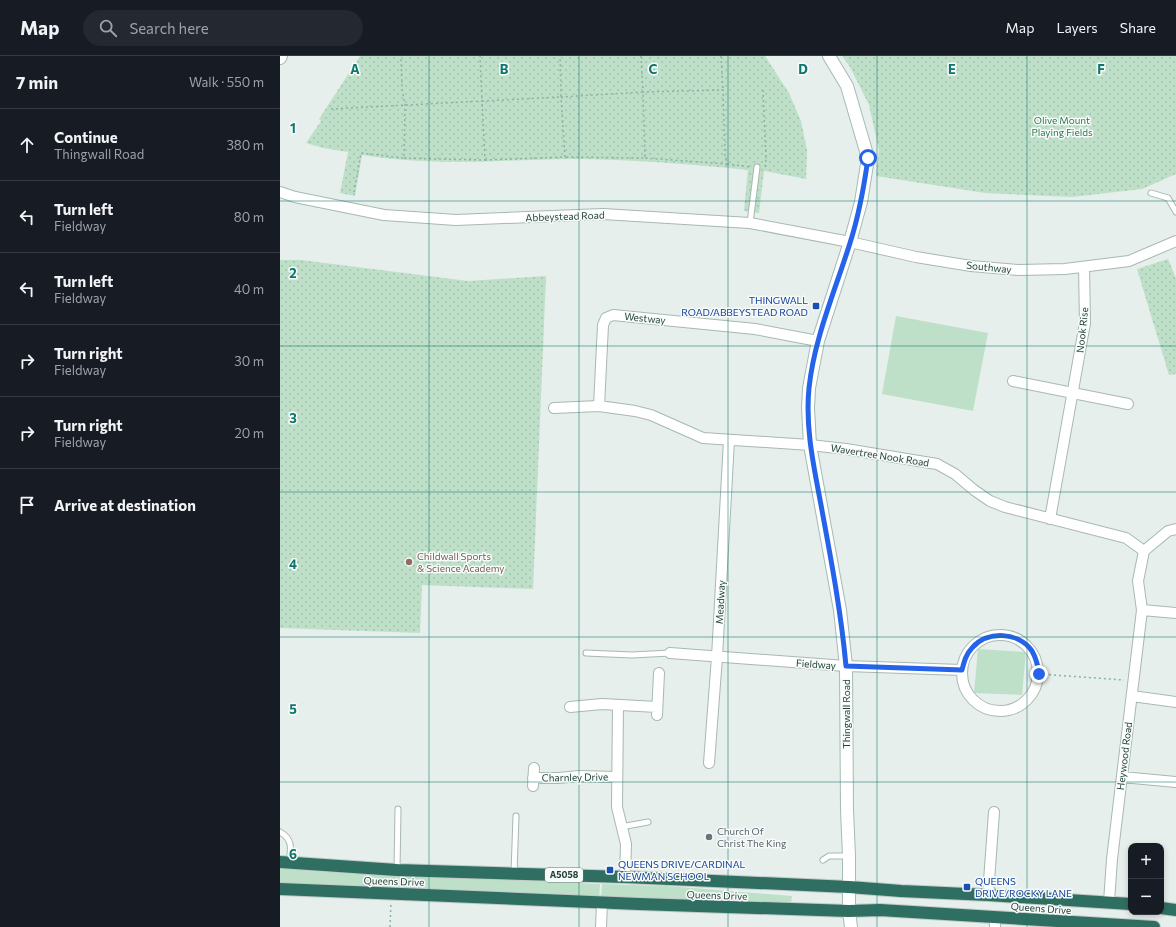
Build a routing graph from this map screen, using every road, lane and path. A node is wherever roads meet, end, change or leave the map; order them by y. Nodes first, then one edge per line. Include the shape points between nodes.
1 (401, 56) edge
2 (480, 56) edge
3 (560, 56) edge
4 (641, 56) edge
5 (721, 56) edge
6 (829, 56) edge
7 (723, 90) junction
8 (763, 90) dead end
9 (643, 92) junction
10 (561, 97) junction
11 (482, 101) junction
12 (405, 105) junction
13 (331, 109) dead end
14 (564, 157) junction
15 (404, 158) junction
16 (645, 158) junction
17 (485, 160) junction
18 (727, 164) junction
19 (757, 170) junction
20 (280, 192) edge
21 (354, 192) dead end
22 (1151, 193) dead end
23 (1176, 212) edge
24 (750, 223) junction
25 (1176, 241) edge
26 (850, 242) junction
27 (1084, 267) junction
28 (818, 341) junction
29 (1013, 381) dead end
30 (1071, 393) junction
31 (1128, 404) dead end
32 (599, 406) junction
33 (554, 408) dead end
34 (729, 440) junction
35 (810, 445) junction
36 (1050, 519) junction
37 (1176, 529) edge
38 (1144, 551) junction
39 (1142, 610) junction
40 (1176, 613) edge
41 (586, 653) dead end
42 (670, 653) joint
43 (717, 657) junction
44 (846, 666) junction
45 (962, 670) junction
46 (659, 673) dead end
47 (1039, 674) junction
48 (1134, 681) junction
49 (1132, 696) junction
50 (1176, 702) edge
51 (618, 706) junction
52 (569, 707) dead end
53 (709, 763) dead end
54 (617, 777) junction
55 (1122, 777) junction
56 (533, 778) dead end
57 (1176, 782) edge
58 (398, 809) dead end
59 (994, 812) dead end
60 (516, 816) dead end
61 (648, 822) dead end
62 (621, 827) junction
63 (280, 832) edge
64 (849, 856) junction
65 (823, 860) dead end
66 (284, 862) edge
67 (709, 863) dead end
68 (397, 870) junction
69 (708, 872) dead end
70 (514, 873) junction
71 (625, 877) junction
72 (849, 887) junction
73 (280, 889) edge
74 (392, 893) junction
75 (988, 895) junction
76 (1108, 902) junction
77 (602, 903) junction
78 (1128, 903) edge
79 (1164, 903) edge
80 (1176, 903) edge
81 (1164, 908) edge
82 (1176, 910) edge
83 (849, 911) junction
84 (995, 922) edge
85 (390, 927) edge
86 (601, 927) edge
87 (851, 927) edge
88 (1154, 927) edge

1 - 12 path
2 - 11 path
3 - 10 path
4 - 9 path
5 - 7 path
6 - 26 street, Thingwall Road via 847,86 868,158 861,202
7 - 9 path
7 - 18 path
8 - 19 path via 766,159 764,173
9 - 10 path
9 - 16 path
10 - 11 path
10 - 14 path
11 - 12 path
11 - 17 path
12 - 13 path
12 - 15 path
14 - 16 path
14 - 17 path
15 - 17 path
15 - 21 path via 361,152
16 - 18 path
18 - 19 path
19 - 24 lane
20 - 24 street, Abbeystead Road via 384,215 448,220 603,214
22 - 23 lane via 1168,198
24 - 26 street, Abbeystead Road
25 - 27 street, Southway via 1128,261
26 - 27 street, Southway via 971,266 1019,270
26 - 28 street, Thingwall Road
27 - 30 street, Nook Rise via 1084,323
28 - 32 street, Westway via 755,329 613,315 606,318 604,326
28 - 35 street, Thingwall Road via 809,388
29 - 30 street
30 - 31 street
30 - 36 street, Nook Rise
32 - 33 street, Wavertree Nook Road
32 - 34 street, Wavertree Nook Road via 651,415 703,438
34 - 35 street, Wavertree Nook Road
34 - 43 street, Meadway
35 - 36 street, Wavertree Nook Road via 937,464 955,474 990,501
35 - 44 street, Thingwall Road via 840,610
36 - 38 street, Wavertree Nook Road via 1126,538
37 - 38 street via 1168,531
38 - 39 street via 1138,581
39 - 40 street
39 - 48 street, Heywood Road
41 - 42 lane
42 - 43 street, Fieldway
43 - 44 street, Fieldway
43 - 53 street, Meadway
44 - 45 street, Fieldway
44 - 64 street, Thingwall Road
45 - 47 street via 965,657 973,646 983,639 996,635 1009,636 1021,641 1031,650 1037,661
45 - 47 street via 967,694 986,709 998,712 1022,706 1037,686
46 - 51 street via 657,711
47 - 48 path
48 - 49 street, Heywood Road
49 - 50 street
49 - 55 street, Heywood Road
51 - 52 street via 602,704
51 - 54 street, Charnley Drive
54 - 56 street, Charnley Drive
54 - 62 street, Charnley Drive via 617,807
55 - 57 street
55 - 76 street, Heywood Road
58 - 68 lane
59 - 75 street
60 - 70 lane
61 - 62 lane
62 - 71 street, Charnley Drive via 626,844
63 - 66 lane via 289,839 290,851
64 - 65 lane via 829,856
64 - 72 street, Thingwall Road
66 - 68 highway, Queens Drive / A5058
67 - 69 path
68 - 70 highway, Queens Drive / A5058
70 - 71 highway, Queens Drive / A5058
71 - 72 highway, Queens Drive / A5058
72 - 75 highway, Queens Drive / A5058
72 - 83 street, Thingwall Road
73 - 74 highway, Queens Drive
74 - 77 highway, Queens Drive
74 - 85 path
75 - 76 highway, Queens Drive / A5058
76 - 78 highway, Queens Drive / A5058
77 - 83 highway, Queens Drive
77 - 86 street
79 - 80 highway
81 - 82 highway
83 - 84 highway, Queens Drive via 880,910
83 - 87 street, Thingwall Road
84 - 88 highway, Queens Drive

